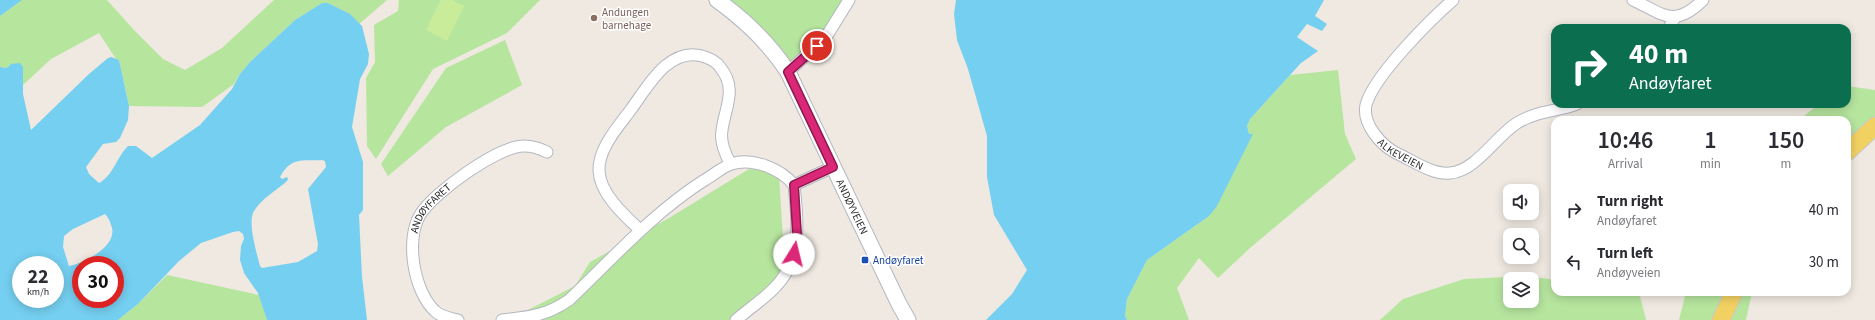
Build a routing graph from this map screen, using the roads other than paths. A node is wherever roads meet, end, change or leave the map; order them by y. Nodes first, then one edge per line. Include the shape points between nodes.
1 (717, 0) edge
2 (849, 0) edge
3 (1453, 0) edge
4 (1634, 0) edge
5 (1703, 0) edge
6 (1675, 17) junction
7 (1671, 24) edge
8 (788, 72) junction
9 (1558, 108) edge
10 (1875, 126) edge
11 (1851, 148) edge
12 (547, 152) dead end
13 (732, 164) junction
14 (833, 167) junction
15 (794, 185) junction
16 (640, 230) junction
17 (1732, 296) edge
18 (458, 320) edge
19 (502, 320) edge
20 (736, 320) edge
21 (908, 320) edge
22 (1720, 320) edge

1 - 8 street, ANDØYVEIEN via 754,30 775,52
2 - 8 street via 826,37
3 - 9 street, ALKEVEIEN via 1403,50 1370,94 1366,114 1376,136 1387,148 1438,172 1456,172 1480,157 1506,130 1517,123 1544,111
4 - 6 street via 1662,16
5 - 6 street via 1686,14
6 - 7 street
8 - 14 street, ANDØYVEIEN
10 - 11 main road
12 - 18 street, ANDØYFARET via 524,146 503,151 436,196 419,216 415,226 413,250 416,278 421,292 437,313
13 - 15 street via 743,162 771,168 788,178
13 - 16 street via 694,187
13 - 16 street via 728,159 721,131 729,97 729,84 725,75 712,59 700,56 679,58 655,78 612,137 600,158 599,172 602,183 623,213
14 - 15 street
14 - 21 street, ANDØYVEIEN
15 - 20 street via 797,234 794,254 787,271 759,302
16 - 19 street via 560,307 538,315
17 - 22 main road

